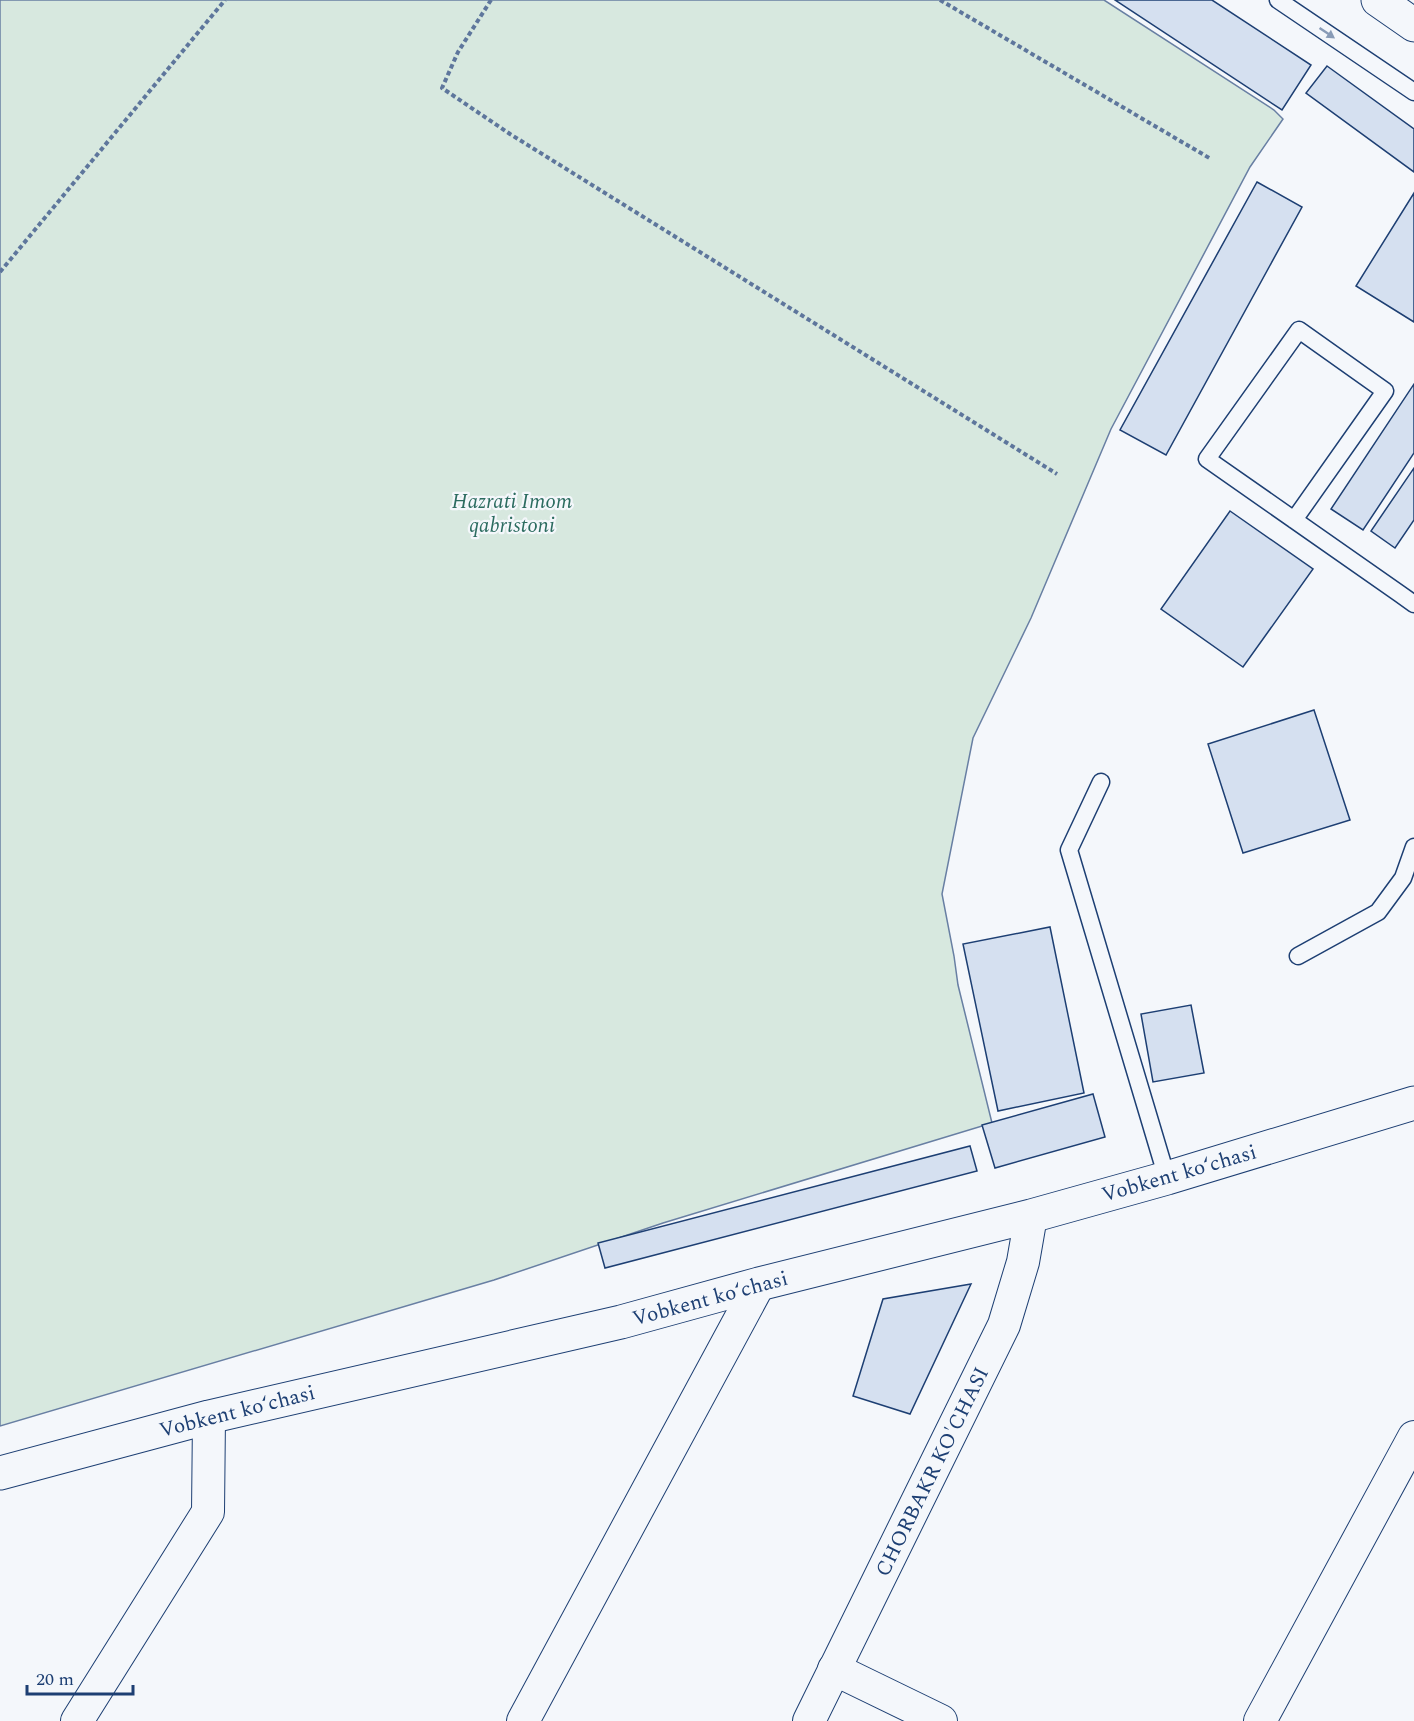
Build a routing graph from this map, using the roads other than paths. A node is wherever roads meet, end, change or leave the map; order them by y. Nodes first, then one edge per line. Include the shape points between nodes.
1 (1278, 0) edge
2 (1378, 0) edge
3 (1414, 25) edge
4 (1414, 92) edge
5 (1294, 520) junction
6 (1414, 604) edge
7 (1101, 782) dead end
8 (1414, 847) edge
9 (1298, 956) dead end
10 (1414, 1103) edge
11 (1167, 1178) junction
12 (1031, 1216) junction
13 (759, 1284) junction
14 (209, 1417) junction
15 (1414, 1437) edge
16 (0, 1473) edge
17 (834, 1669) junction
18 (77, 1721) edge
19 (523, 1721) edge
20 (809, 1721) edge
21 (941, 1721) edge
22 (1260, 1721) edge

1 -> 4 lane
2 - 3 main road
5 - 5 lane via 1385,391 1299,330 1208,459
5 - 6 lane
7 - 11 lane via 1069,850
8 - 9 lane via 1403,878 1378,912
10 - 11 main road, Vobkent koʻchasi
11 - 12 main road, Vobkent koʻchasi
12 - 13 main road, Vobkent koʻchasi
12 - 17 street, CHORBAKR KO'CHASI via 1023,1262 1004,1325
13 - 14 main road, Vobkent koʻchasi via 621,1322
13 - 19 street
14 - 16 main road, Vobkent koʻchasi
14 - 18 street via 208,1512
15 - 22 street
17 - 20 street, CHORBAKR KO'CHASI
17 - 21 street

